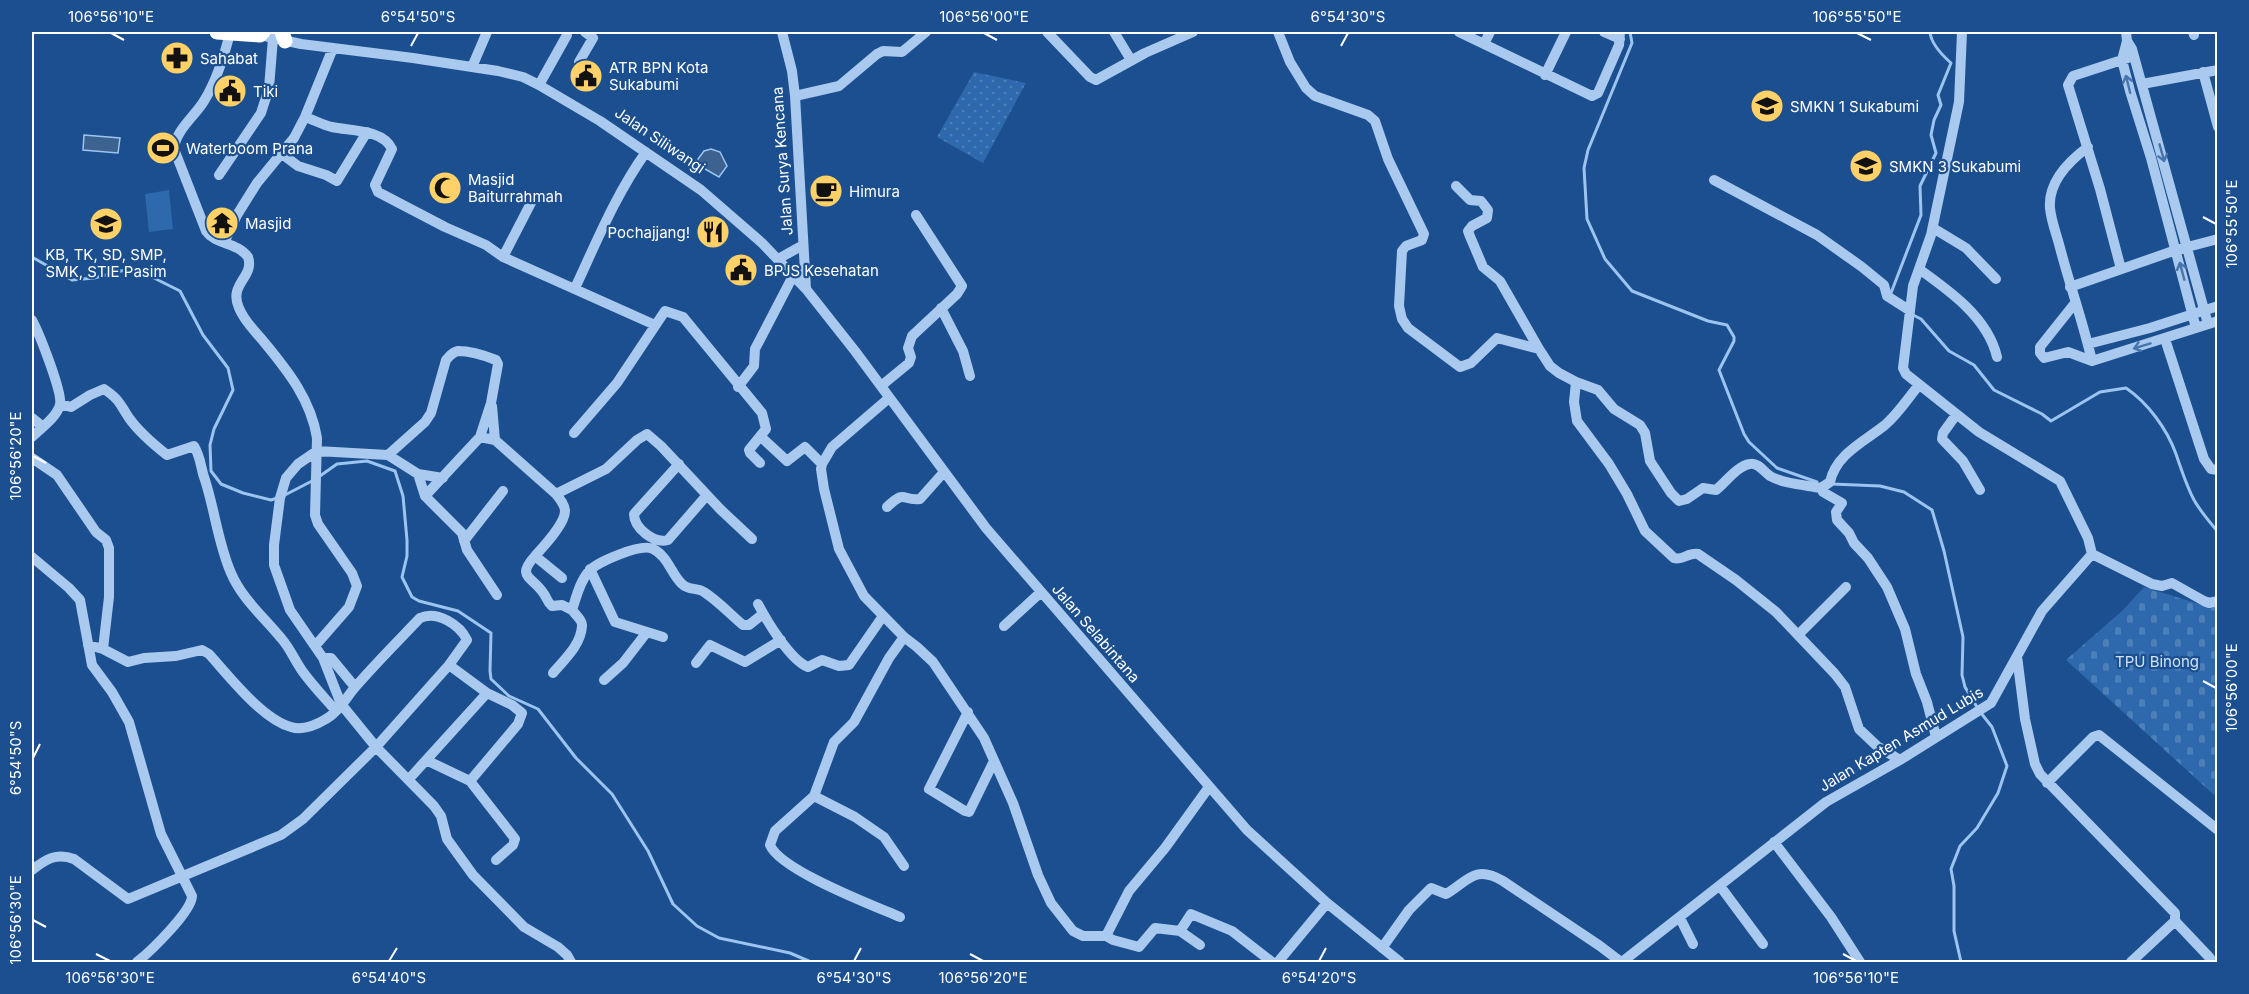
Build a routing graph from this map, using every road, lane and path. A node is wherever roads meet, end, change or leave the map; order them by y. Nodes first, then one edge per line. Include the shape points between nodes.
1 (223, 32) edge
2 (487, 32) edge
3 (585, 32) edge
4 (782, 32) edge
5 (926, 32) edge
6 (1047, 32) edge
7 (1114, 32) edge
8 (1192, 32) edge
9 (1278, 32) edge
10 (1459, 32) edge
11 (1490, 32) edge
12 (1566, 32) edge
13 (1604, 32) edge
14 (1962, 32) edge
15 (273, 35) edge
16 (567, 35) dead end
17 (1620, 35) edge
18 (2126, 36) edge
19 (1484, 44) junction
20 (333, 48) junction
21 (2134, 56) junction
22 (1131, 60) junction
23 (2122, 60) junction
24 (579, 62) dead end
25 (472, 67) junction
26 (2217, 70) edge
27 (2203, 72) junction
28 (1545, 75) junction
29 (2142, 84) junction
30 (540, 85) junction
31 (795, 96) junction
32 (305, 117) junction
33 (2217, 127) edge
34 (367, 132) junction
35 (2088, 147) junction
36 (646, 152) junction
37 (282, 154) junction
38 (219, 175) dead end
39 (1714, 180) dead end
40 (1456, 186) dead end
41 (2173, 193) junction
42 (534, 197) dead end
43 (2161, 197) junction
44 (916, 215) dead end
45 (1933, 228) junction
46 (2217, 239) edge
47 (225, 241) junction
48 (803, 245) junction
49 (2188, 247) junction
50 (2176, 250) junction
51 (503, 257) junction
52 (778, 259) junction
53 (1919, 269) junction
54 (2121, 269) junction
55 (793, 276) junction
56 (1996, 279) dead end
57 (2070, 287) junction
58 (575, 288) junction
59 (806, 289) junction
60 (2075, 303) junction
61 (2217, 306) edge
62 (941, 308) junction
63 (2205, 309) junction
64 (1909, 310) junction
65 (2193, 313) junction
66 (32, 320) edge
67 (2213, 323) edge
68 (655, 325) junction
69 (2196, 328) junction
70 (2165, 339) junction
71 (2088, 344) junction
72 (1539, 349) junction
73 (1997, 357) dead end
74 (2092, 361) junction
75 (970, 376) dead end
76 (1576, 382) junction
77 (1919, 385) junction
78 (881, 386) junction
79 (738, 387) junction
80 (889, 398) junction
81 (491, 403) junction
82 (60, 404) junction
83 (1956, 415) junction
84 (32, 418) edge
85 (42, 426) junction
86 (574, 434) dead end
87 (32, 437) edge
88 (480, 437) junction
89 (761, 437) junction
90 (495, 440) junction
91 (316, 451) junction
92 (388, 455) junction
93 (32, 458) edge
94 (760, 463) dead end
95 (678, 464) junction
96 (822, 464) junction
97 (2217, 470) edge
98 (944, 472) junction
99 (418, 474) junction
100 (443, 478) junction
101 (1821, 488) junction
102 (1980, 490) dead end
103 (503, 491) dead end
104 (556, 494) junction
105 (707, 495) junction
106 (425, 496) junction
107 (887, 507) dead end
108 (752, 539) dead end
109 (464, 541) junction
110 (2092, 554) junction
111 (535, 556) junction
112 (32, 557) edge
113 (591, 569) junction
114 (562, 578) dead end
115 (1846, 587) dead end
116 (1041, 592) junction
117 (497, 595) dead end
118 (2217, 601) edge
119 (758, 604) dead end
120 (572, 610) junction
121 (763, 614) junction
122 (883, 616) junction
123 (1004, 626) dead end
124 (647, 632) junction
125 (1798, 634) junction
126 (663, 637) dead end
127 (903, 637) junction
128 (781, 640) junction
129 (88, 645) junction
130 (315, 646) junction
131 (103, 649) junction
132 (2017, 656) junction
133 (323, 658) junction
134 (696, 663) dead end
135 (449, 665) junction
136 (553, 673) dead end
137 (604, 680) dead end
138 (355, 687) junction
139 (488, 693) junction
140 (339, 707) junction
141 (968, 712) junction
142 (1936, 737) junction
143 (376, 747) junction
144 (1900, 760) junction
145 (428, 761) junction
146 (994, 761) junction
147 (409, 779) junction
148 (470, 781) junction
149 (2047, 783) junction
150 (1209, 787) junction
151 (814, 796) junction
152 (2217, 830) edge
153 (1774, 842) junction
154 (496, 860) dead end
155 (904, 866) dead end
156 (32, 870) edge
157 (182, 875) junction
158 (1720, 886) junction
159 (1328, 903) junction
160 (900, 917) dead end
161 (1680, 918) junction
162 (2175, 921) junction
163 (1180, 931) junction
164 (1106, 936) junction
165 (1693, 944) dead end
166 (1763, 944) dead end
167 (1200, 945) dead end
168 (1382, 948) junction
169 (2210, 958) dead end
170 (137, 963) edge
171 (572, 963) edge
172 (1272, 963) edge
173 (1278, 963) edge
174 (1400, 963) edge
175 (1622, 963) edge
176 (1860, 963) edge
177 (2132, 963) edge

1 - 15 highway, Jalan Siliwangi
1 - 47 street via 213,84 174,149 206,231
2 - 25 street
3 - 24 street via 594,38
4 - 31 street, Jalan Surya Kencana
5 - 31 street via 902,52 877,54 839,86
6 - 22 street via 1093,80
7 - 22 street
8 - 22 street
9 - 72 street via 1306,88 1315,96 1375,121 1388,159 1424,234 1422,240 1402,251 1399,306 1404,323 1460,367 1471,363 1500,338
10 - 19 street
11 - 19 street
12 - 28 street
13 - 17 street
14 - 45 street via 1959,102
15 - 20 street, Jalan Siliwangi
15 - 38 street via 269,88 261,113
16 - 30 street
17 - 28 street via 1596,96
18 - 21 street
18 - 23 street
19 - 28 street
20 - 25 street, Jalan Siliwangi
20 - 32 street
21 - 23 street
21 - 29 street
23 - 35 street via 2073,76 2068,82
43 -> 23 street
25 - 30 street, Jalan Siliwangi
26 - 27 street
27 - 29 street
27 - 33 street
29 -> 41 street
30 - 36 street, Jalan Siliwangi
31 - 48 street, Jalan Surya Kencana
32 - 34 street via 329,126
32 - 37 street
34 - 37 street via 337,181 298,166
34 - 51 street via 389,142 392,148 378,176 376,190
35 - 54 street
35 - 57 street via 2060,174 2050,207
36 - 52 street, Jalan Siliwangi via 718,204
36 - 58 street via 610,209
37 - 47 street via 257,183
39 - 64 street via 1817,235 1862,267 1884,285 1887,296
40 - 72 street via 1488,210 1487,218 1472,226 1469,234 1483,267 1500,281
41 - 43 street
41 - 49 street
42 - 51 street
43 - 50 street
44 - 62 street via 962,286
45 - 53 street
45 - 56 street via 1966,248
46 - 49 street
47 - 91 street via 248,257 249,268 236,291 237,306 305,399 315,425
48 - 52 street
48 - 59 street, Jalan Surya Kencana
49 - 50 street
49 - 63 street
50 - 54 street
65 -> 50 street
51 - 58 street
52 - 55 street, Jalan Siliwangi
53 - 64 street
53 - 73 street via 1952,293 1987,331
54 - 57 street
55 - 59 street, Jalan Siliwangi
55 - 79 street via 755,349 754,366
57 - 60 street
58 - 68 street
59 - 78 street, Jalan Selabintana
60 - 71 street
60 - 74 street via 2040,346 2040,353 2047,358 2068,352
61 - 63 street
62 - 75 street via 963,351
62 - 78 street via 912,336 909,363
63 - 65 street
63 - 67 street
64 - 77 street via 1903,368
65 - 69 street
65 - 71 street
66 - 82 street
67 - 69 street
68 - 79 street via 665,311 683,317
68 - 86 street via 617,382
69 - 70 street
70 -> 74 street
70 - 97 street via 2204,459 2211,469
71 - 74 street
72 - 76 street via 1550,366
76 - 101 street via 1598,390 1614,409 1640,425 1650,461 1679,501 1703,488 1716,490 1752,463 1785,482
76 - 125 street via 1577,421 1628,494 1645,531 1674,558 1698,554 1764,600
77 - 83 street
77 - 101 street via 1885,425 1856,444 1833,472 1830,482
78 - 80 street, Jalan Selabintana
79 - 89 street via 764,419 766,429
80 - 96 street via 832,447
80 - 98 street, Jalan Selabintana
81 - 88 street
81 - 90 street
81 - 92 street via 498,369 496,360 452,353 446,360 431,413
82 - 85 street
82 - 140 street via 71,407 104,389 119,399 150,443 166,455 194,446 202,459 231,574 303,672
83 - 102 street via 1942,433 1942,439 1963,460
83 - 110 street via 2060,481
84 - 85 street
85 - 87 street
88 - 90 street
88 - 100 street
89 - 94 street via 749,452
89 - 96 street via 787,461 805,447
90 - 104 street
91 - 92 street
91 - 130 street via 286,478 274,565 290,610
91 - 130 street via 315,515 357,586 349,607
92 - 99 street
93 - 131 street via 57,475 109,548
95 - 104 street via 650,436 643,434 606,469
95 - 105 street
95 - 105 street via 634,514 643,531 658,541 668,540
96 - 122 street via 839,549 864,596
98 - 107 street via 920,499 897,497
98 - 116 street, Jalan Selabintana
99 - 100 street
99 - 106 street
100 - 106 street
101 - 142 street via 1842,503 1836,512 1837,520 1887,587 1905,630
103 - 109 street
104 - 111 street via 564,505 563,521
105 - 108 street
106 - 109 street via 456,525
109 - 117 street
110 - 118 street via 2152,584 2172,583 2204,601
110 - 132 street, Jalan Kapten Asmud Lubis via 2042,611
111 - 114 street
111 - 120 street via 525,571 550,605
112 - 129 street via 80,600
113 - 120 street
113 - 121 street via 637,548 651,548 664,558 682,584 702,591 743,625 748,626
113 - 124 street via 615,622
115 - 125 street
116 - 123 street
116 - 150 street, Jalan Selabintana
119 - 121 street
120 - 136 street via 582,626 573,650
121 - 128 street
122 - 127 street
122 - 128 street via 853,661 844,667 822,660 808,667
124 - 126 street
124 - 137 street
125 - 144 street via 1845,687 1859,729
127 - 141 street via 933,662
127 - 151 street via 854,722 834,742
128 - 134 street via 745,662 708,646
129 - 131 street
129 - 157 street via 92,665 129,722 161,834
130 - 133 street
131 - 140 street via 128,662 202,650 252,700 289,726 308,727 327,719
132 - 142 street, Jalan Kapten Asmud Lubis via 1994,701
132 - 149 street via 2035,764
133 - 138 street via 331,658
133 - 140 street
135 - 138 street via 467,640 451,623 426,615
135 - 139 street
135 - 143 street
138 - 140 street
139 - 145 street
139 - 148 street via 520,710 522,716
140 - 143 street
141 - 146 street
141 - 146 street via 929,789 969,812
142 - 144 street, Jalan Kapten Asmud Lubis
143 - 147 street
143 - 157 street via 303,819 280,835
144 - 153 street, Jalan Kapten Asmud Lubis via 1826,801
145 - 147 street
145 - 148 street
146 - 164 street via 1051,903 1073,931 1083,936
147 - 171 street via 441,816 447,839 473,875 524,927 558,947
148 - 154 street via 515,839
149 - 152 street via 2099,735
149 - 162 street via 2175,914
150 - 159 street, Jalan Selabintana via 1246,830
150 - 164 street via 1130,891
151 - 155 street via 884,837
151 - 160 street via 775,831 770,845 773,852 800,871
153 - 158 street, Jalan Kapten Asmud Lubis
153 - 176 street via 1831,917
156 - 157 street via 50,858 74,858 128,898
157 - 170 street via 192,903
158 - 161 street, Jalan Kapten Asmud Lubis
158 - 166 street
159 - 168 street, Jalan Selabintana
159 - 173 street
161 - 165 street
161 - 175 street, Jalan Kapten Asmud Lubis
162 - 169 street
162 - 177 street
163 - 164 street via 1155,928 1139,947
163 - 167 street
163 - 172 street via 1193,914 1232,931
168 - 174 street, Jalan Selabintana
168 - 175 street via 1409,910 1431,888 1446,894 1480,873 1503,881

